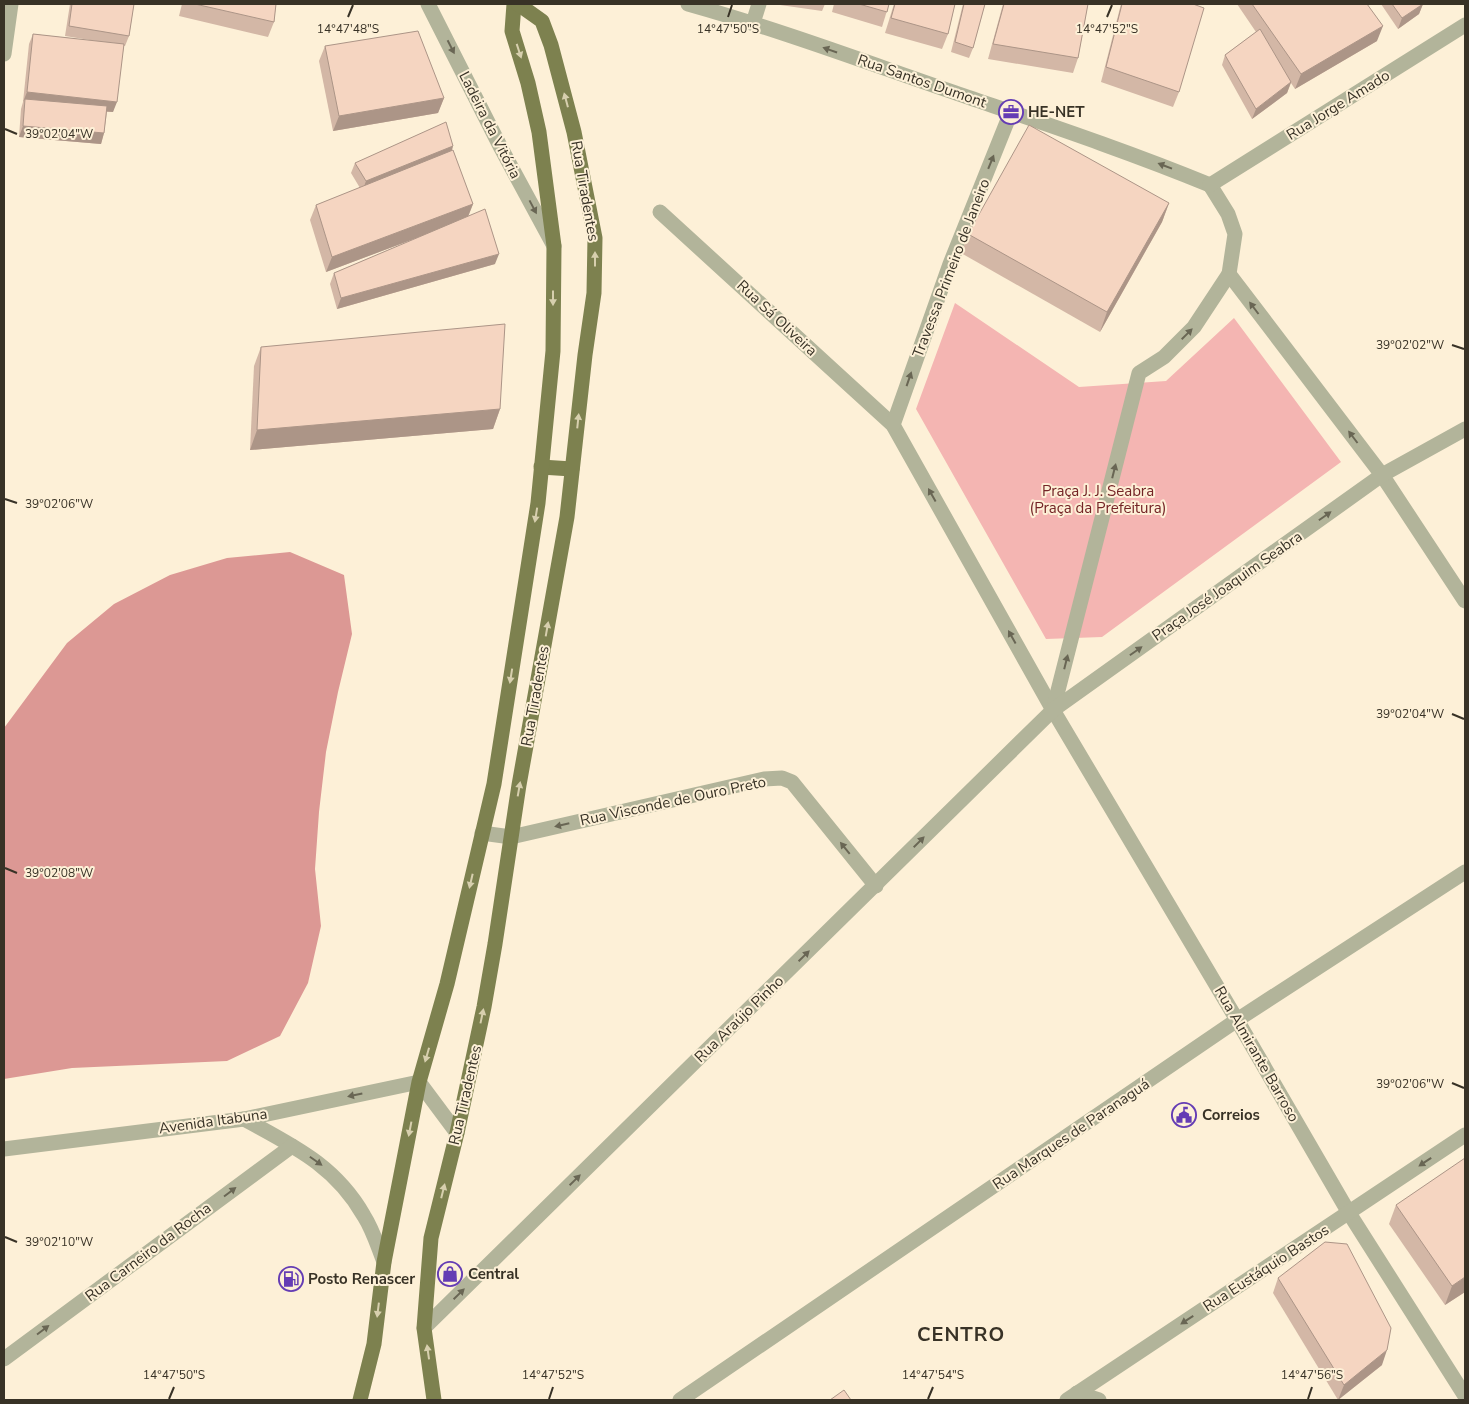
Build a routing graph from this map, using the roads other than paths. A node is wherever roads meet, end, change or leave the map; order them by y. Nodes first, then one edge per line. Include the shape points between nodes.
1 (11, 4) edge
2 (428, 4) edge
3 (514, 4) edge
4 (518, 4) edge
5 (688, 4) edge
6 (759, 4) edge
7 (753, 23) junction
8 (1465, 25) edge
9 (4, 54) edge
10 (1011, 112) junction
11 (1210, 185) junction
12 (660, 212) dead end
13 (554, 246) junction
14 (1229, 274) junction
15 (893, 425) junction
16 (1465, 429) edge
17 (541, 467) junction
18 (572, 469) junction
19 (1382, 476) junction
20 (1465, 601) edge
21 (1054, 710) junction
22 (482, 833) junction
23 (511, 837) junction
24 (1465, 872) edge
25 (876, 886) junction
26 (1237, 1020) junction
27 (419, 1082) junction
28 (244, 1119) junction
29 (457, 1133) junction
30 (1465, 1135) edge
31 (292, 1146) junction
32 (4, 1149) edge
33 (1349, 1213) junction
34 (384, 1262) junction
35 (424, 1328) junction
36 (4, 1359) edge
37 (1072, 1396) edge
38 (1465, 1396) edge
39 (360, 1400) edge
40 (434, 1400) edge
41 (680, 1400) edge
42 (1099, 1400) edge

1 - 9 street
2 -> 13 street, Ladeira da Vitória
3 -> 13 main road, Rua Tiradentes via 512,31 540,132
18 -> 4 main road, Rua Tiradentes via 594,293 595,238 574,132 551,45 542,21
5 - 7 street, Rua Santos Dumont
6 - 7 street
10 -> 7 street, Rua Santos Dumont
8 - 11 street, Rua Jorge Amado
11 -> 10 street, Rua Santos Dumont
15 -> 10 street, Travessa Primeiro de Janeiro via 950,264
11 - 14 street via 1228,214 1234,234
12 - 15 street, Rua Sá Oliveira
13 -> 17 main road, Rua Tiradentes via 554,351
19 -> 14 street
21 -> 14 street via 1139,373 1164,357 1194,327
21 -> 15 street
16 - 19 street, Praça José Joaquim Seabra
17 - 18 main road
17 -> 22 main road, Rua Tiradentes via 495,775
23 -> 18 main road, Rua Tiradentes via 568,517
19 - 20 street
21 -> 19 street, Praça José Joaquim Seabra
25 -> 21 street, Rua Araújo Pinho
21 - 26 street, Rua Almirante Barroso
22 - 23 street, Rua Visconde de Ouro Preto
22 -> 27 main road, Rua Tiradentes via 447,984
25 -> 23 street, Rua Visconde de Ouro Preto via 792,782 782,778 764,779
29 -> 23 main road, Rua Tiradentes via 484,1007
24 - 26 street, Rua Marques de Paranaguá
35 -> 25 street, Rua Araújo Pinho
26 - 33 street, Rua Almirante Barroso
26 - 41 street, Rua Marques de Paranaguá
27 -> 28 street, Avenida Itabuna
27 - 29 street
27 -> 34 main road, Rua Tiradentes
28 - 31 street
28 - 32 street, Avenida Itabuna
35 -> 29 main road, Rua Tiradentes via 431,1238
30 -> 33 street, Rua Eustáquio Bastos
31 -> 34 street via 328,1170 346,1190 365,1217
36 -> 31 street, Rua Carneiro da Rocha
33 -> 37 street, Rua Eustáquio Bastos
33 - 38 street, Rua Almirante Barroso
34 -> 39 main road via 374,1344
40 -> 35 main road, Rua Tiradentes
37 - 42 street

